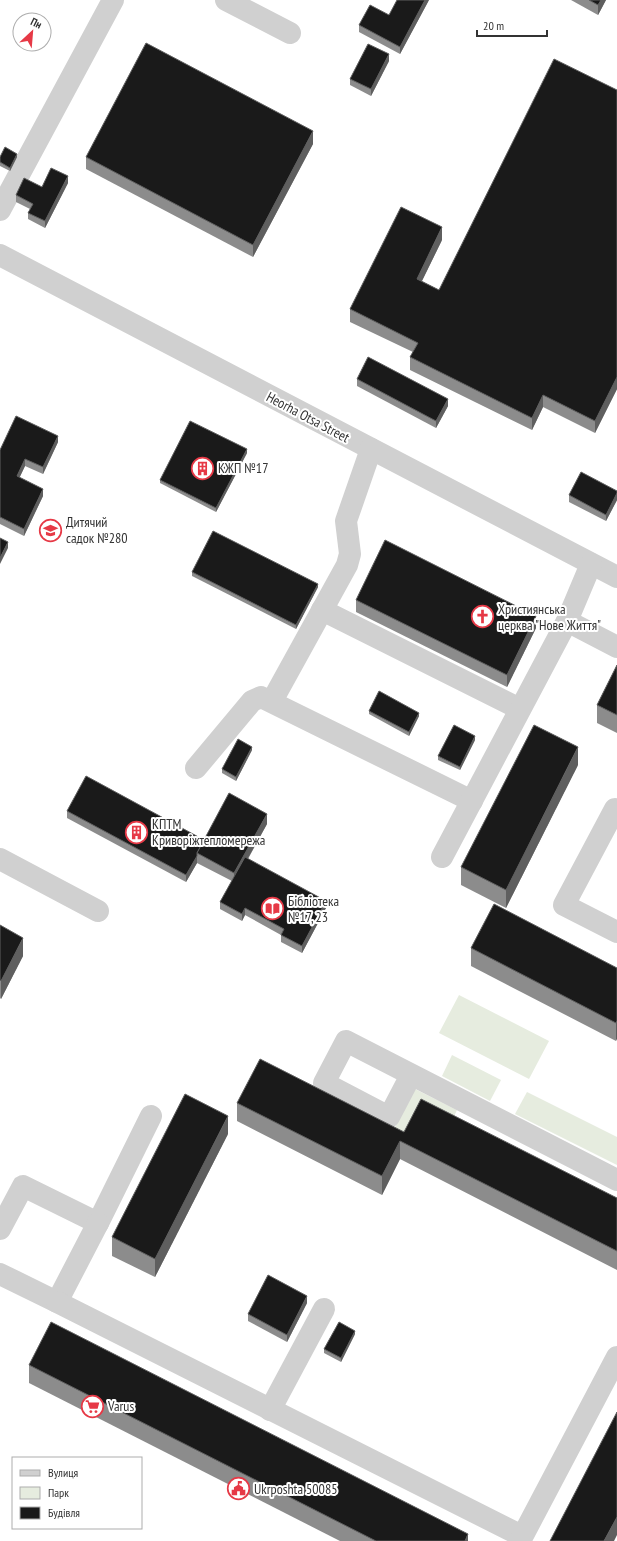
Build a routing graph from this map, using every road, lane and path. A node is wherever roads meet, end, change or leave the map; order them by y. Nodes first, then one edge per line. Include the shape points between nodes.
1 (113, 0) edge
2 (226, 0) edge
3 (290, 33) dead end
4 (0, 210) edge
5 (0, 255) edge
6 (371, 450) junction
7 (591, 564) junction
8 (617, 577) edge
9 (322, 610) junction
10 (567, 621) junction
11 (617, 647) edge
12 (272, 701) junction
13 (520, 709) junction
14 (196, 768) dead end
15 (472, 801) junction
16 (615, 809) dead end
17 (442, 856) dead end
18 (0, 859) edge
19 (98, 911) dead end
20 (617, 932) edge
21 (411, 1074) dead end
22 (151, 1116) dead end
23 (617, 1180) edge
24 (98, 1223) junction
25 (0, 1229) edge
26 (0, 1274) edge
27 (57, 1302) junction
28 (324, 1309) dead end
29 (617, 1357) edge
30 (270, 1410) junction
31 (521, 1539) edge

1 - 4 street
2 - 3 street
5 - 6 street, Heorha Otsa Street
6 - 7 street, Heorha Otsa Street
6 - 9 street via 346,521 350,554 347,565
7 - 8 street, Heorha Otsa Street
7 - 10 street
9 - 12 street
9 - 13 street
10 - 11 street
10 - 13 street
12 - 14 street via 261,697 252,701
12 - 15 street
13 - 15 street
15 - 17 street
16 - 20 street via 564,905
18 - 19 street
21 - 23 street
22 - 24 street
24 - 25 street via 23,1186
24 - 27 street
26 - 27 street
27 - 30 street
28 - 30 street
29 - 31 street
30 - 31 street

